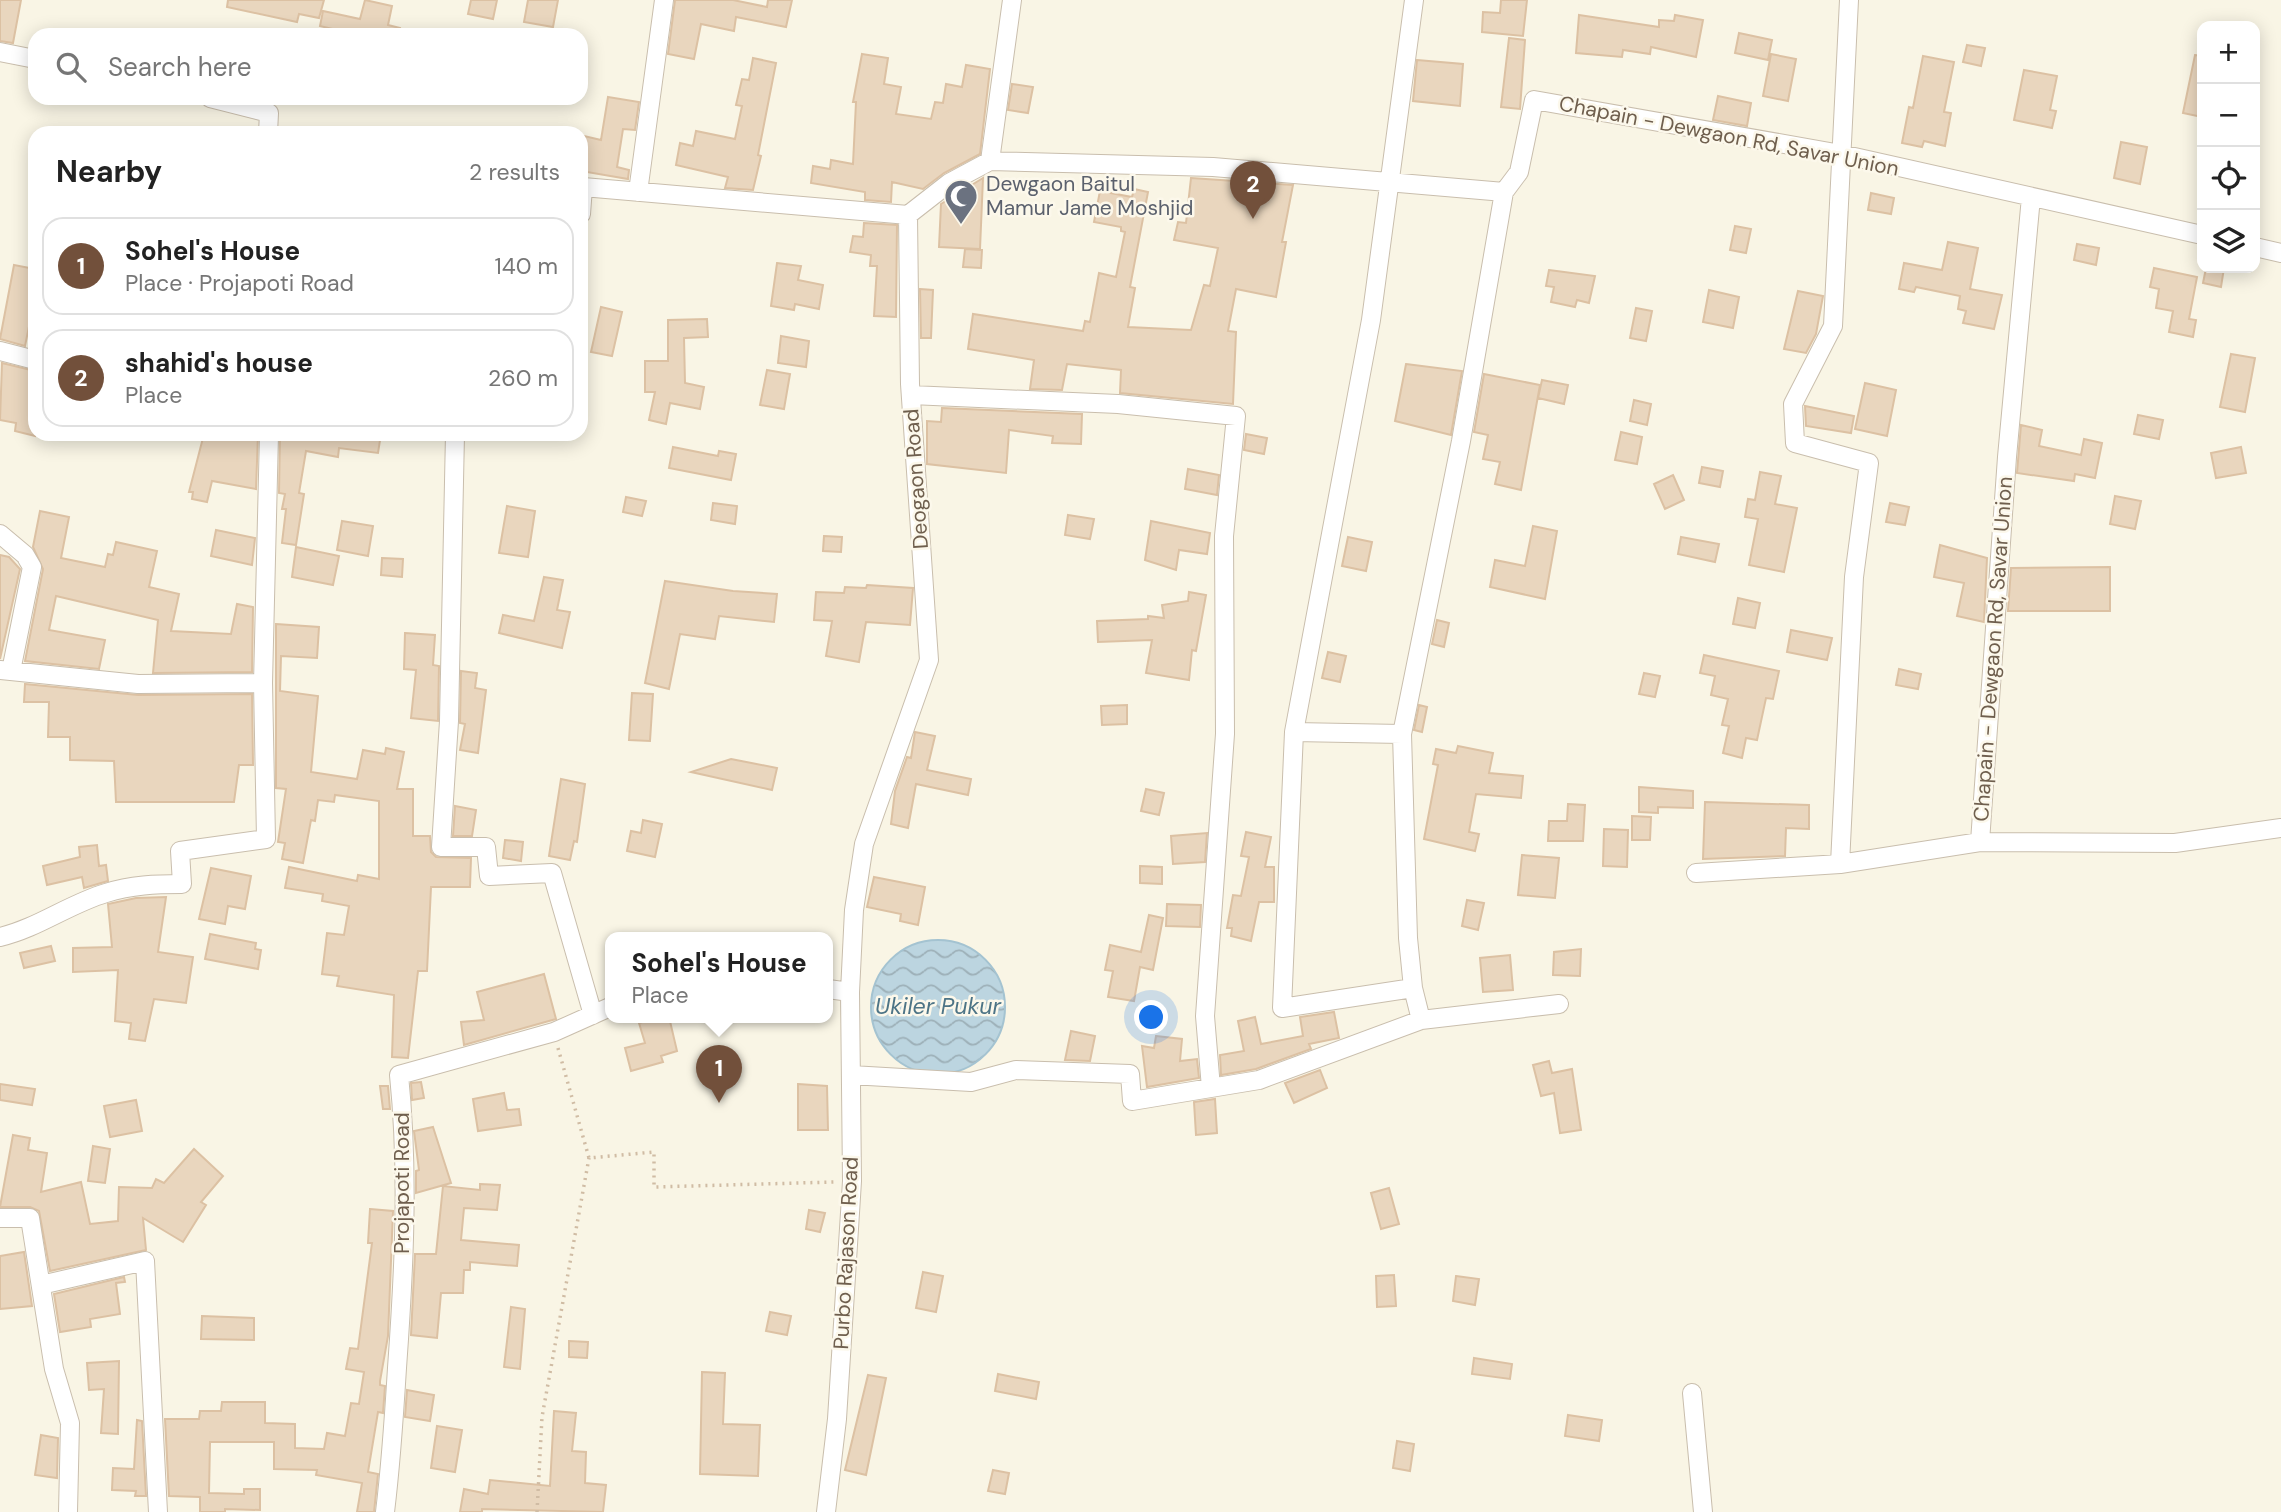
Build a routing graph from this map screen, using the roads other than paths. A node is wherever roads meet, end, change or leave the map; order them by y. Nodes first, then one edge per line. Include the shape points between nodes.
1 (664, 0) edge
2 (1013, 0) edge
3 (1414, 0) edge
4 (1849, 0) edge
5 (0, 52) edge
6 (28, 58) edge
7 (238, 105) edge
8 (268, 126) edge
9 (1841, 154) junction
10 (990, 161) junction
11 (1392, 180) junction
12 (588, 187) edge
13 (638, 192) junction
14 (1504, 192) junction
15 (2031, 197) junction
16 (908, 215) junction
17 (2197, 234) edge
18 (2260, 248) edge
19 (2281, 253) edge
20 (0, 351) edge
21 (28, 358) edge
22 (911, 395) junction
23 (269, 441) edge
24 (455, 441) edge
25 (0, 534) edge
26 (5, 670) edge
27 (263, 684) junction
28 (1294, 732) junction
29 (1402, 733) junction
30 (2281, 828) edge
31 (1980, 842) junction
32 (1840, 864) junction
33 (1696, 873) dead end
34 (0, 937) edge
35 (1413, 988) junction
36 (833, 990) edge
37 (850, 992) junction
38 (1559, 1004) dead end
39 (605, 1010) edge
40 (593, 1015) junction
41 (1420, 1020) junction
42 (851, 1075) junction
43 (1211, 1088) junction
44 (0, 1218) edge
45 (41, 1284) junction
46 (1692, 1393) dead end
47 (68, 1512) edge
48 (158, 1512) edge
49 (385, 1512) edge
50 (826, 1512) edge
51 (1703, 1512) edge

1 - 13 street
2 - 10 street
3 - 11 street
4 - 9 street
5 - 6 street
7 - 8 street via 269,113
9 - 14 street, Chapain - Dewgaon Rd, Savar Union via 1534,100 1519,172
9 - 15 street, Chapain - Dewgaon Rd, Savar Union
9 - 32 street via 1833,326 1793,404 1795,443 1868,463 1854,577
10 - 11 street via 1213,167
10 - 16 street via 949,183
11 - 14 street
11 - 28 street via 1371,320
12 - 13 street
13 - 16 street
14 - 29 street via 1461,441
15 - 17 street, Chapain - Dewgaon Rd, Savar Union
15 - 31 street, Chapain - Dewgaon Rd, Savar Union
16 - 22 street, Deogaon Road
18 - 19 street
20 - 21 street
22 - 37 street, Deogaon Road via 929,660 864,844 853,910
22 - 43 street via 1118,404 1236,416 1224,536 1225,734 1205,1016
23 - 27 street
24 - 40 street via 449,721 441,847 486,847 489,876 552,873
25 - 26 street via 32,567
26 - 27 street via 138,684
27 - 34 street via 266,839 180,851 182,884 150,884 105,893
28 - 29 street
28 - 35 street via 1282,1008
29 - 35 street
30 - 31 street, Chapain - Dewgaon Rd, Savar Union via 2175,843
31 - 32 street
32 - 33 street
35 - 41 street
36 - 37 street
37 - 42 street, Purbo Rajason Road
38 - 41 street
39 - 40 street, Projapoti Road
40 - 49 street, Projapoti Road via 554,1032 399,1075 406,1142 404,1234
41 - 43 street via 1259,1080
42 - 43 street via 971,1082 1016,1070 1130,1074 1132,1101
42 - 50 street, Purbo Rajason Road via 852,1181
44 - 45 street via 30,1218
45 - 47 street via 54,1368 70,1423
45 - 48 street via 145,1261
46 - 51 street

